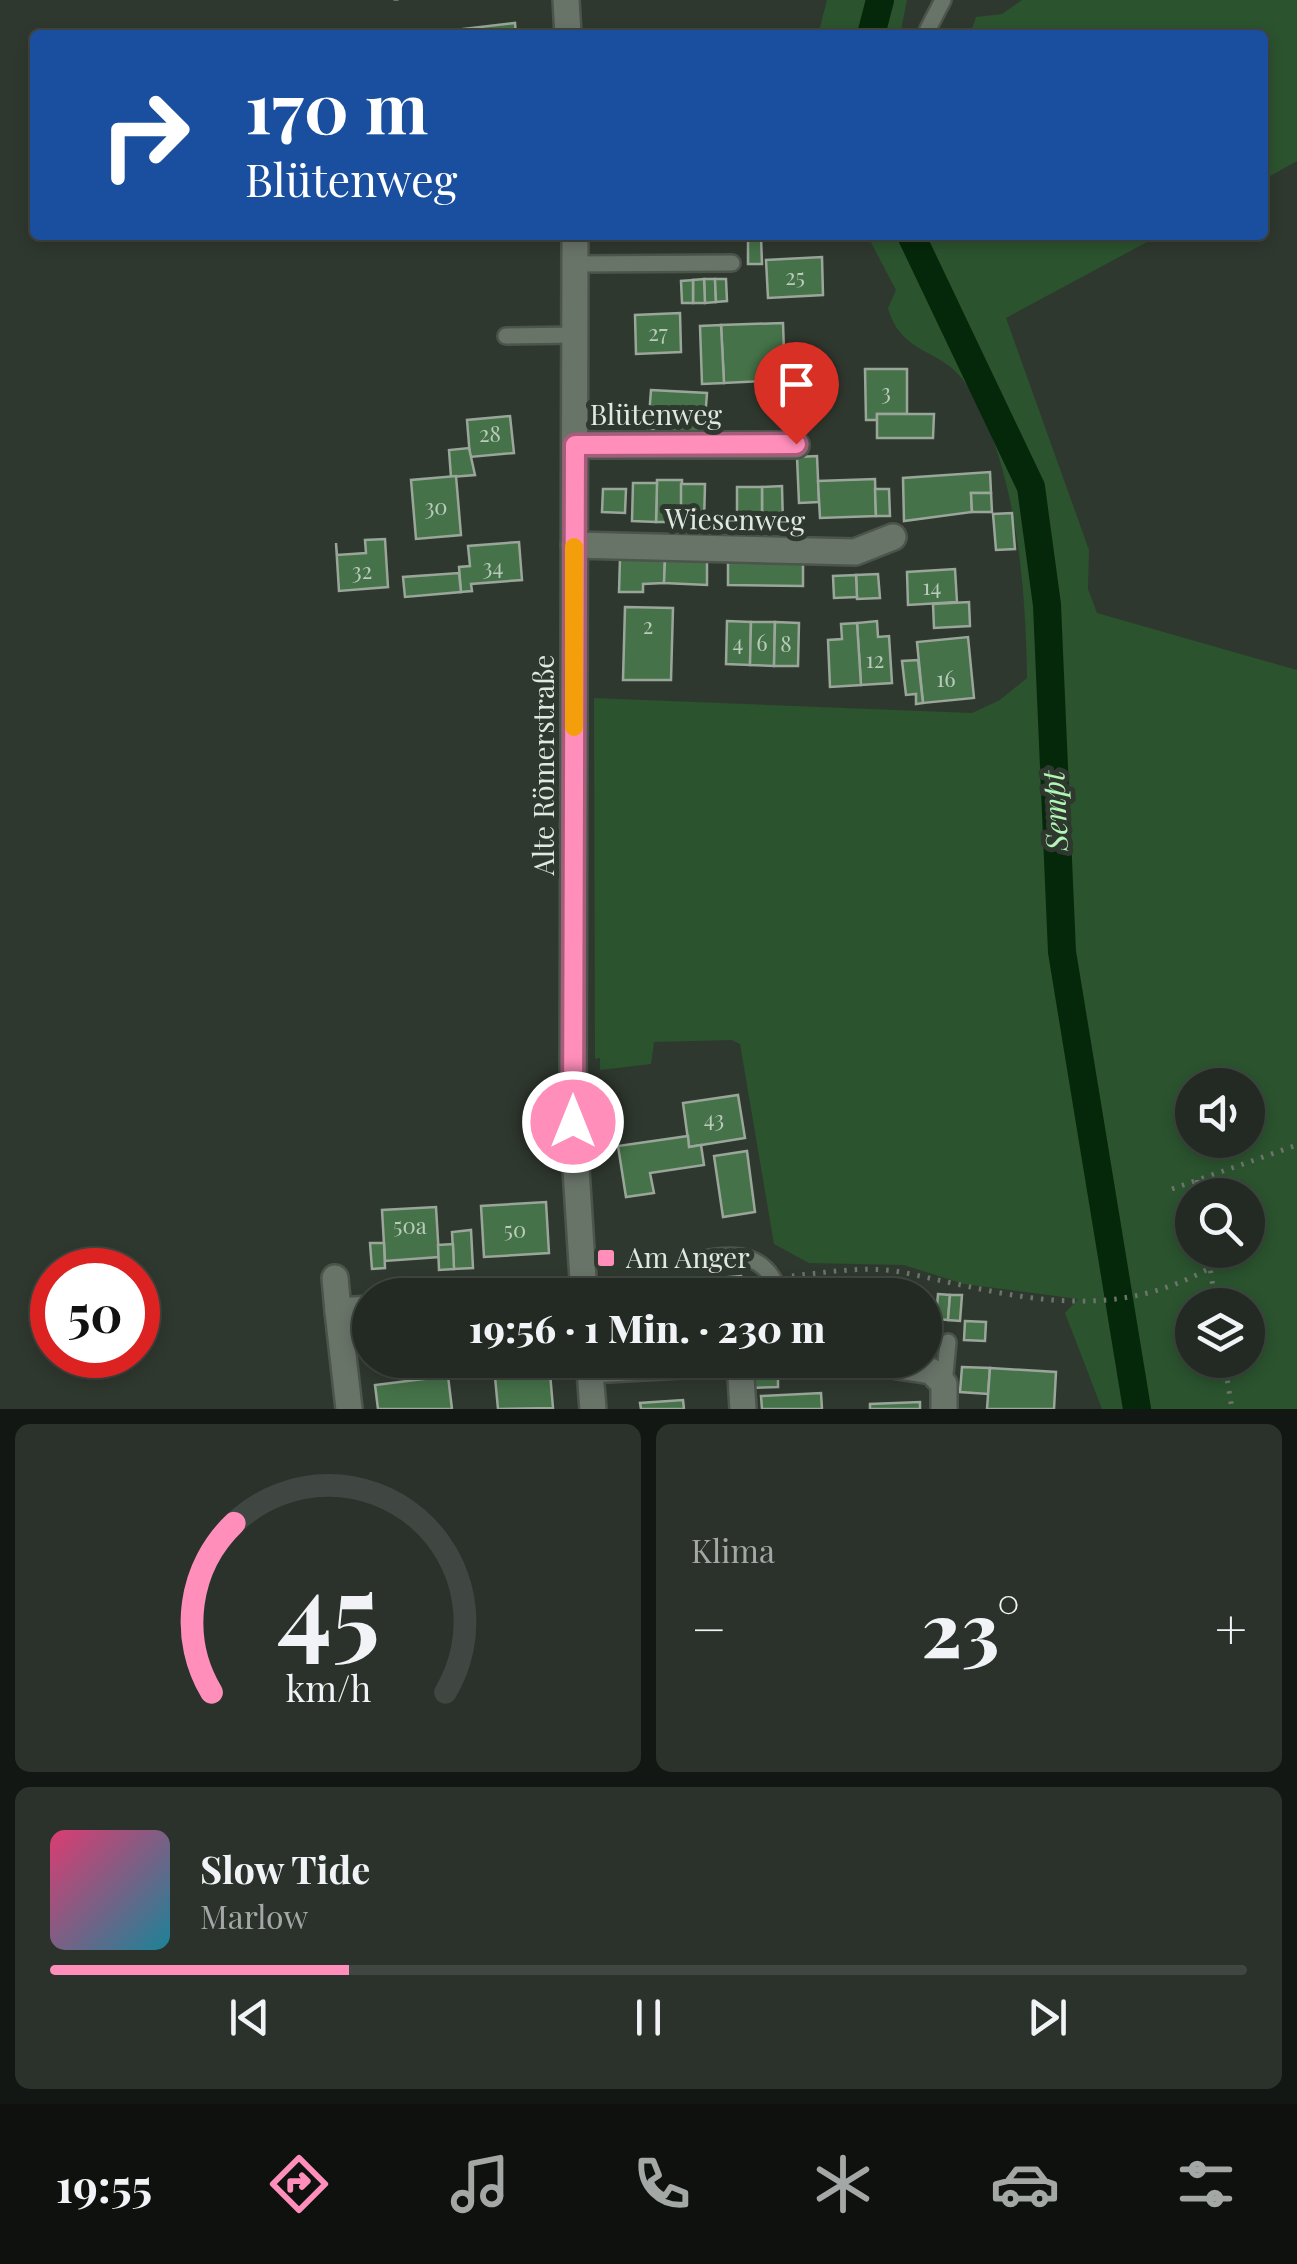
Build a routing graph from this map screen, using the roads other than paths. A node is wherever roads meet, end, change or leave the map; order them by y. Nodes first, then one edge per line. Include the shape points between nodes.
1 (566, 0) edge
2 (943, 0) edge
3 (568, 30) edge
4 (928, 30) dead end
5 (575, 240) edge
6 (732, 263) dead end
7 (576, 264) junction
8 (575, 334) junction
9 (506, 336) dead end
10 (796, 444) dead end
11 (575, 445) junction
12 (893, 537) dead end
13 (574, 545) junction
14 (698, 1260) dead end
15 (335, 1278) dead end
16 (583, 1278) edge
17 (774, 1278) edge
18 (352, 1310) edge
19 (338, 1311) junction
20 (948, 1342) dead end
21 (590, 1378) edge
22 (741, 1378) edge
23 (944, 1397) edge
24 (350, 1409) edge
25 (592, 1409) edge
26 (743, 1409) edge

1 - 3 main road
2 - 4 lane
5 - 7 main road, Alte Römerstraße
6 - 7 lane
7 - 8 main road, Alte Römerstraße
8 - 9 lane
8 - 11 main road, Alte Römerstraße
10 - 11 main road, Blütenweg
11 - 13 main road, Alte Römerstraße
12 - 13 main road, Wiesenweg via 855,552
13 - 16 main road, Alte Römerstraße via 573,1122
14 - 17 lane via 738,1255 766,1266
15 - 19 main road
18 - 19 main road
19 - 24 main road
20 - 23 lane
21 - 25 main road
22 - 26 main road

